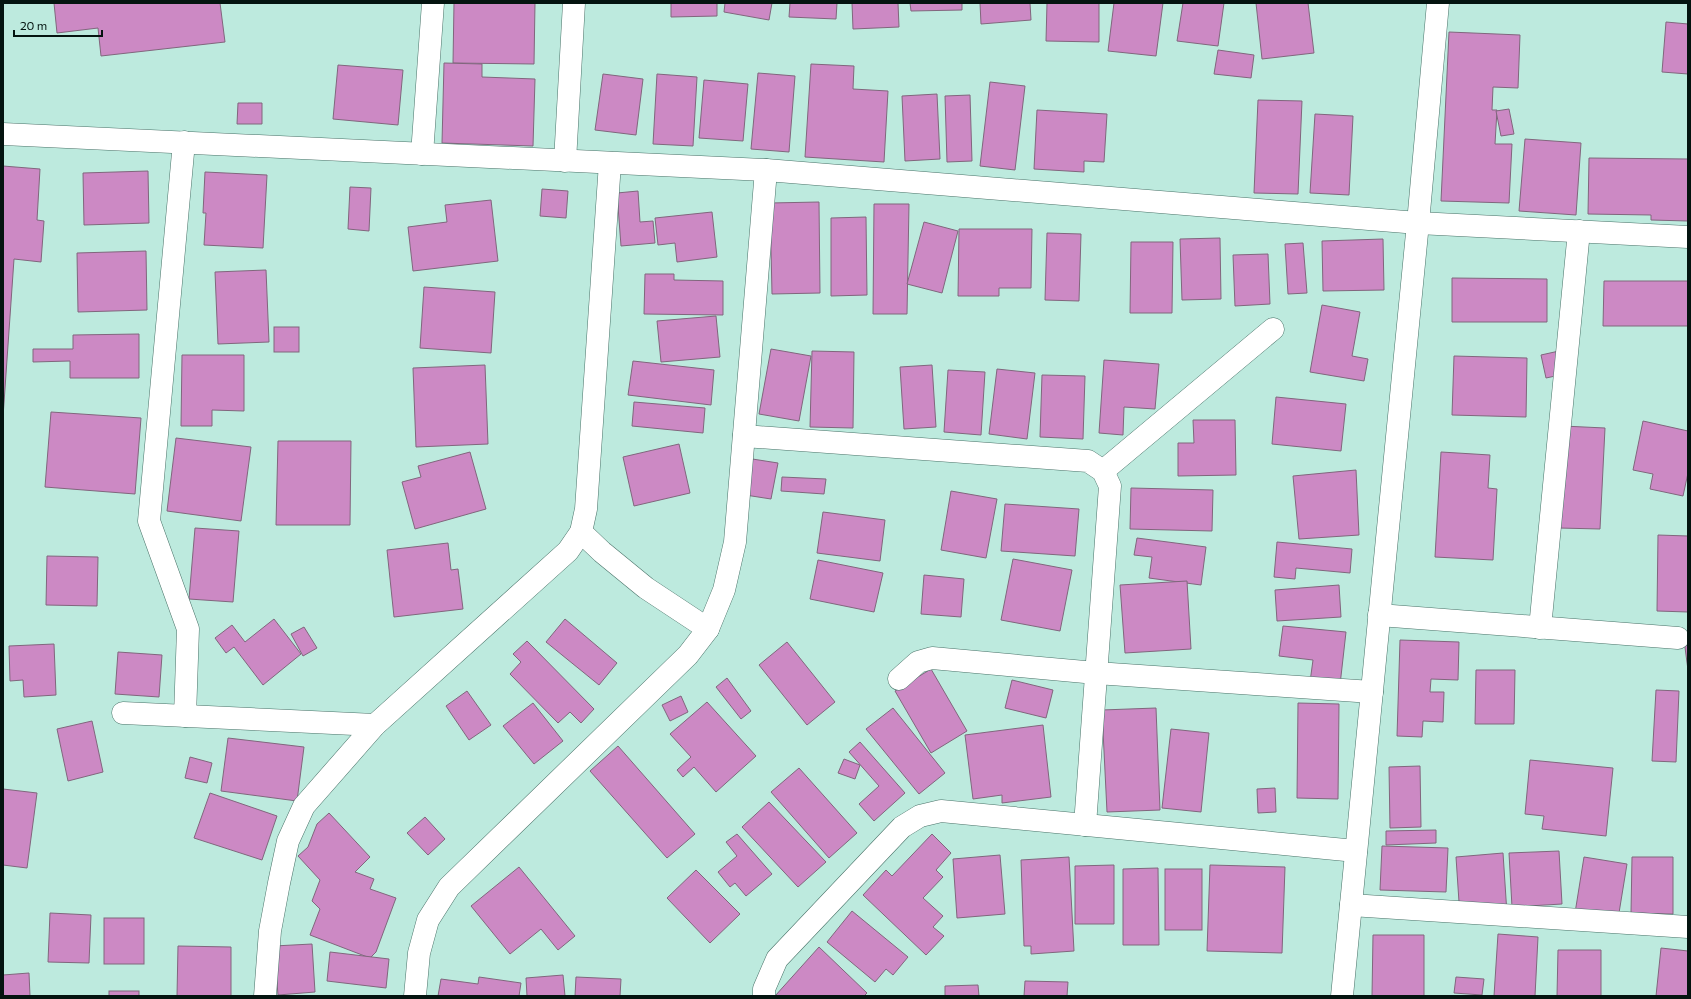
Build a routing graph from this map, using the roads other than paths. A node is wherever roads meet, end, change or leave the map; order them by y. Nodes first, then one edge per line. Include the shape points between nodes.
1 (433, 3) edge
2 (574, 3) edge
3 (1438, 3) edge
4 (3, 134) edge
5 (184, 142) junction
6 (422, 154) junction
7 (565, 161) junction
8 (610, 163) junction
9 (766, 170) junction
10 (1418, 223) junction
11 (1579, 231) junction
12 (1688, 237) edge
13 (1273, 329) dead end
14 (744, 436) junction
15 (1103, 471) junction
16 (581, 532) junction
17 (1379, 616) junction
18 (1540, 628) junction
19 (708, 629) junction
20 (1678, 638) dead end
21 (1096, 673) junction
22 (899, 680) dead end
23 (1372, 692) junction
24 (123, 713) dead end
25 (185, 716) junction
26 (375, 725) junction
27 (1085, 825) junction
28 (1356, 851) junction
29 (1351, 905) junction
30 (1688, 927) edge
31 (265, 996) edge
32 (415, 996) edge
33 (764, 996) edge
34 (1342, 996) edge

1 - 6 street
2 - 7 street
3 - 10 street
4 - 5 street
5 - 6 street
5 - 25 street via 149,521 188,629
6 - 7 street
7 - 8 street
8 - 9 street
8 - 16 street via 586,509
9 - 10 street
9 - 14 street
10 - 11 street
10 - 17 street
11 - 12 street
11 - 18 street
13 - 15 street
14 - 15 street via 1088,461
14 - 19 street via 735,542 724,590
15 - 21 street via 1110,486
16 - 19 street via 646,588
16 - 26 street via 568,551
17 - 18 street
17 - 23 street
18 - 20 street
19 - 32 street via 688,655 450,887 428,920 419,953
21 - 22 street via 932,658 918,662
21 - 23 street
21 - 27 street
23 - 28 street
24 - 25 street
25 - 26 street
26 - 31 street via 304,806 288,841 270,931
27 - 28 street
27 - 33 street via 941,811 920,816 902,827 777,959 764,989
28 - 29 street
29 - 30 street
29 - 34 street

